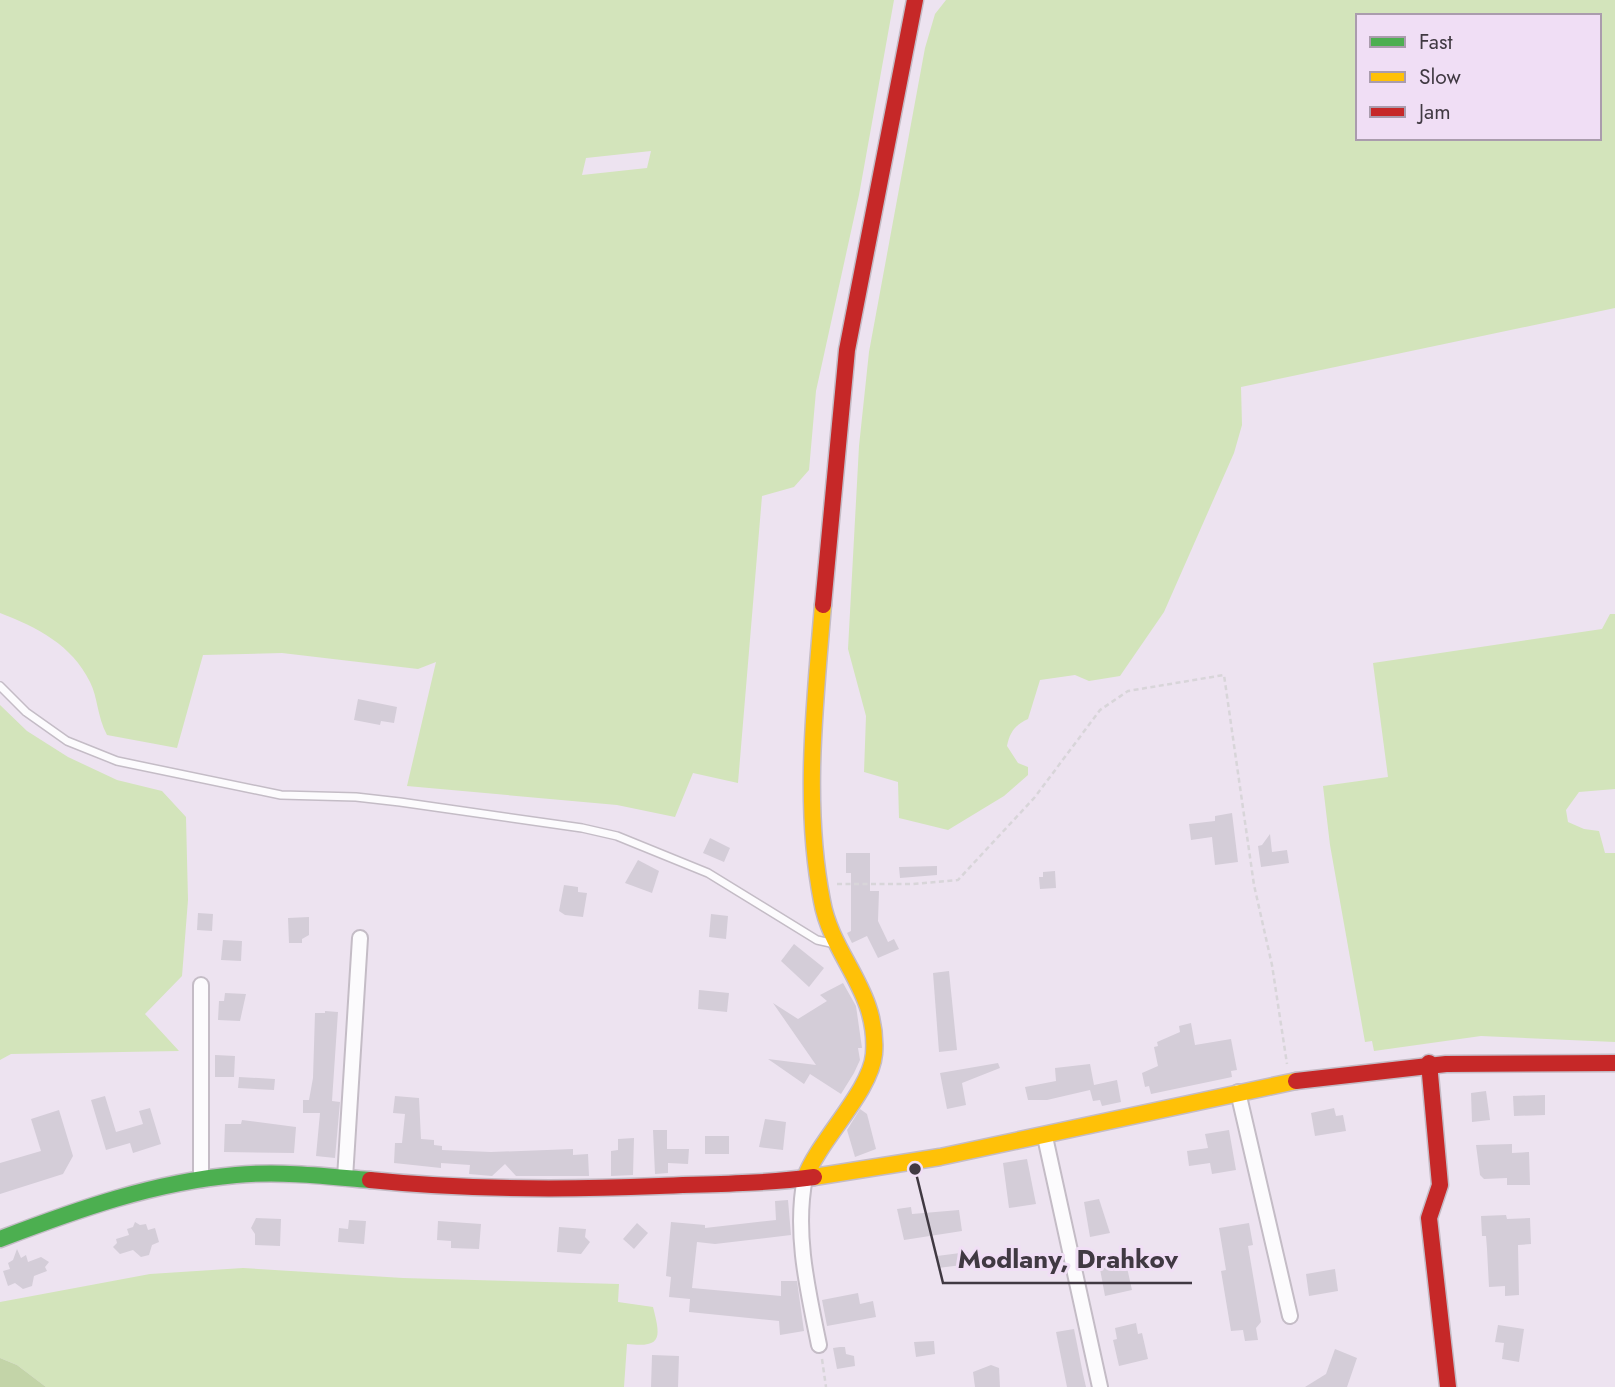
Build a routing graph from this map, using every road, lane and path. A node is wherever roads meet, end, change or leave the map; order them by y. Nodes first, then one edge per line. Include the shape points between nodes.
1 (915, 0) edge
2 (0, 686) edge
3 (819, 884) junction
4 (360, 938) dead end
5 (839, 945) junction
6 (201, 985) dead end
7 (1429, 1063) junction
8 (1615, 1063) edge
9 (1290, 1082) junction
10 (1238, 1092) junction
11 (1045, 1137) junction
12 (345, 1178) junction
13 (806, 1178) junction
14 (201, 1180) junction
15 (0, 1239) edge
16 (1290, 1316) dead end
17 (819, 1345) joint
18 (826, 1387) edge
19 (1100, 1387) edge
20 (1448, 1387) edge

1 - 3 street via 849,337 840,409 816,697 813,840
2 - 5 lane via 66,741 117,761 281,795 400,802 617,836 708,873 817,940
3 - 5 street
3 - 9 path via 958,880 1035,797 1100,710 1128,691 1224,675 1254,885
4 - 12 street
5 - 13 street via 868,1000 874,1057 864,1082 811,1162
6 - 14 street
7 - 8 street via 1501,1059
7 - 9 street
7 - 20 street via 1440,1185 1429,1218
9 - 10 street
10 - 11 street
10 - 16 street
11 - 13 street
11 - 19 street
12 - 13 street via 495,1189
12 - 14 street via 278,1174
13 - 17 street via 802,1237
14 - 15 street via 102,1203
17 - 18 path

